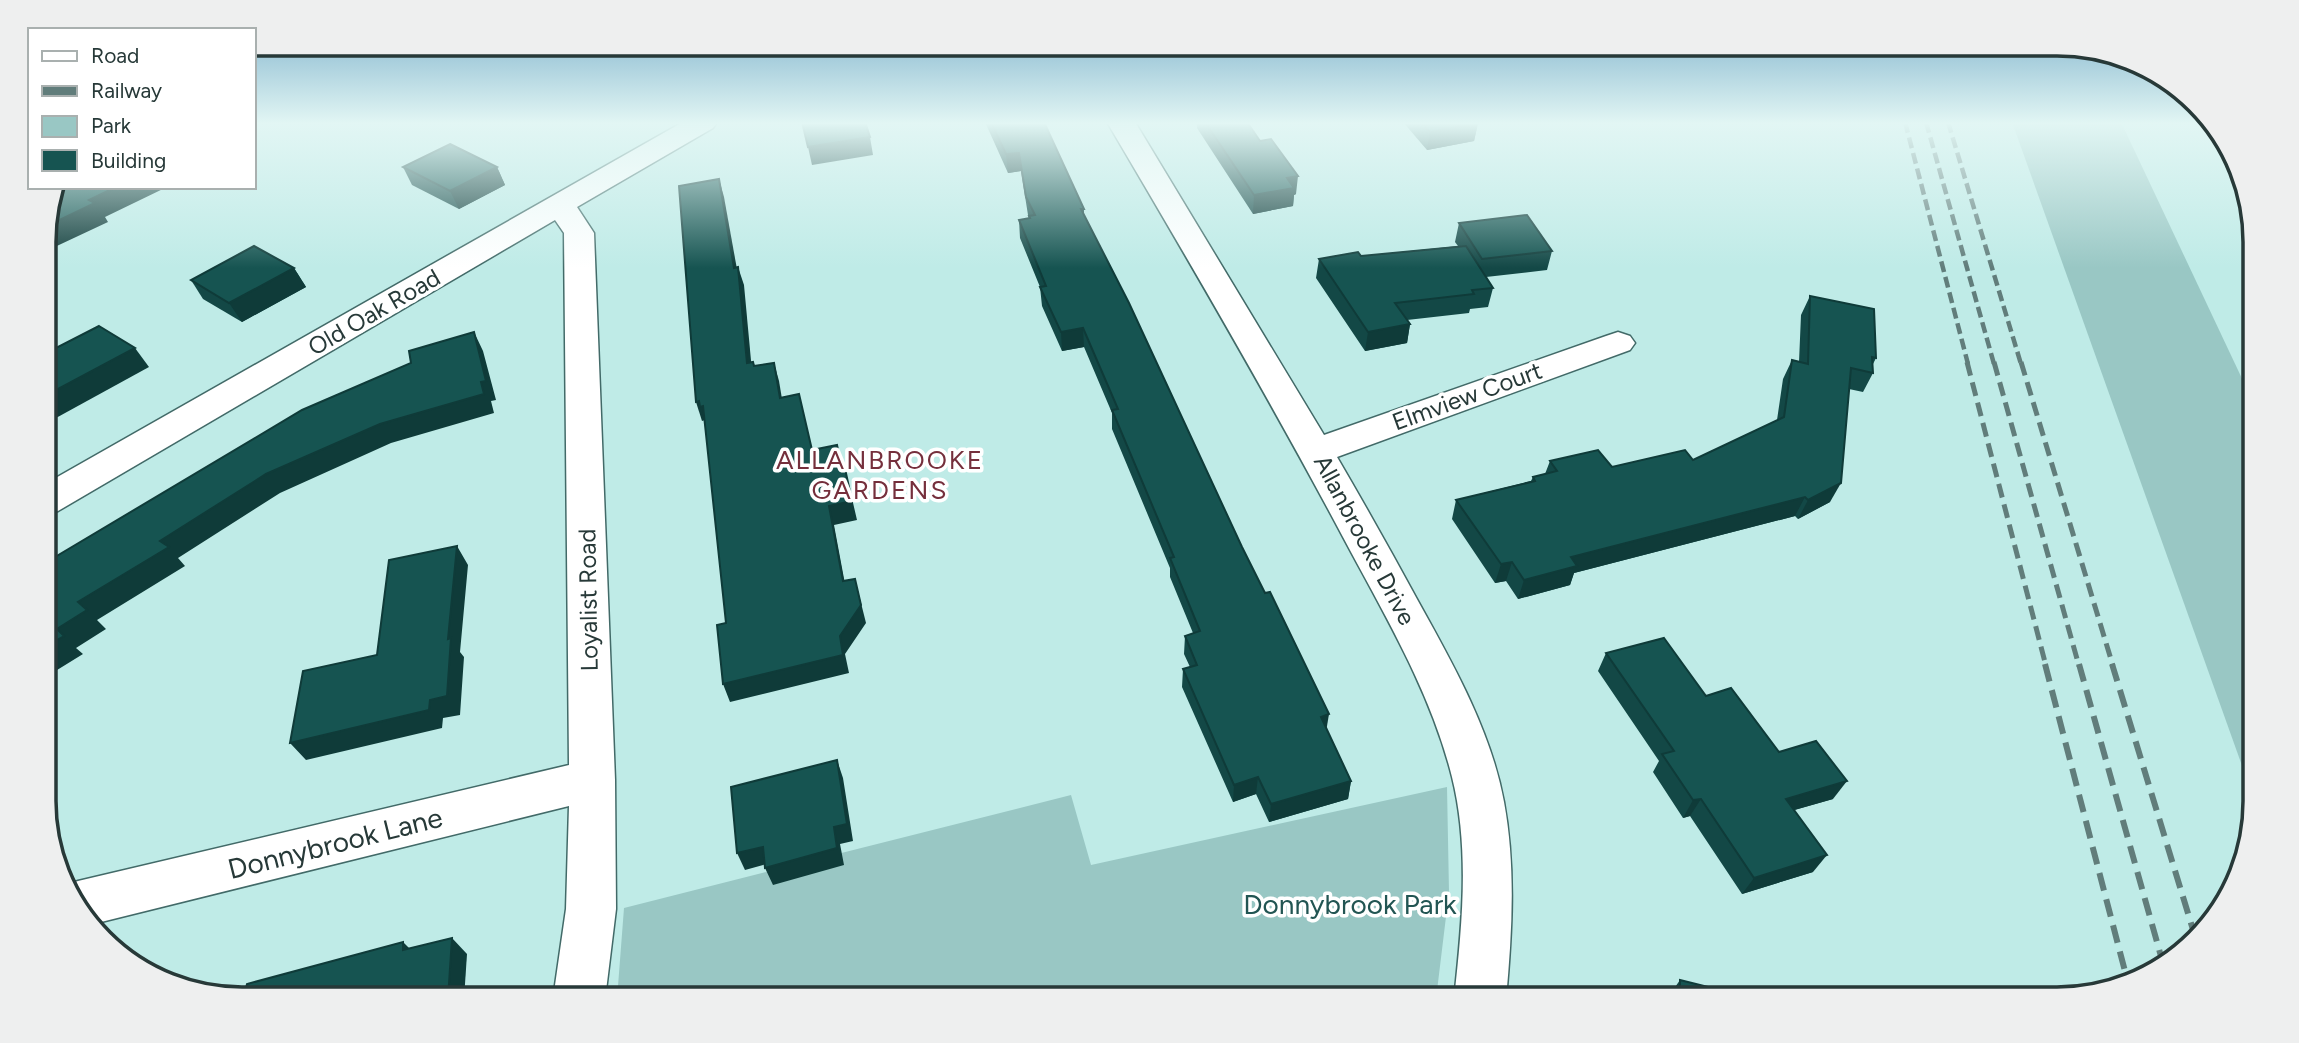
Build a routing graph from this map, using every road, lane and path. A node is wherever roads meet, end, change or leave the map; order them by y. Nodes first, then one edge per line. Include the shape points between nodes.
1 (620, 171) edge
2 (1158, 171) edge
3 (561, 205) junction
4 (1618, 343) dead end
5 (1317, 451) junction
6 (56, 495) edge
7 (592, 780) junction
8 (86, 902) edge
9 (581, 987) edge
10 (1481, 987) edge

1 - 3 street, Old Oak Road
2 - 5 street, Allanbrooke Drive
3 - 6 street, Old Oak Road
3 - 7 street, Loyalist Road via 579,233
4 - 5 street, Elmview Court
5 - 10 street, Allanbrooke Drive via 1426,653 1455,716 1476,780 1486,858
7 - 8 street, Donnybrook Lane
7 - 9 street, Loyalist Road via 591,909

